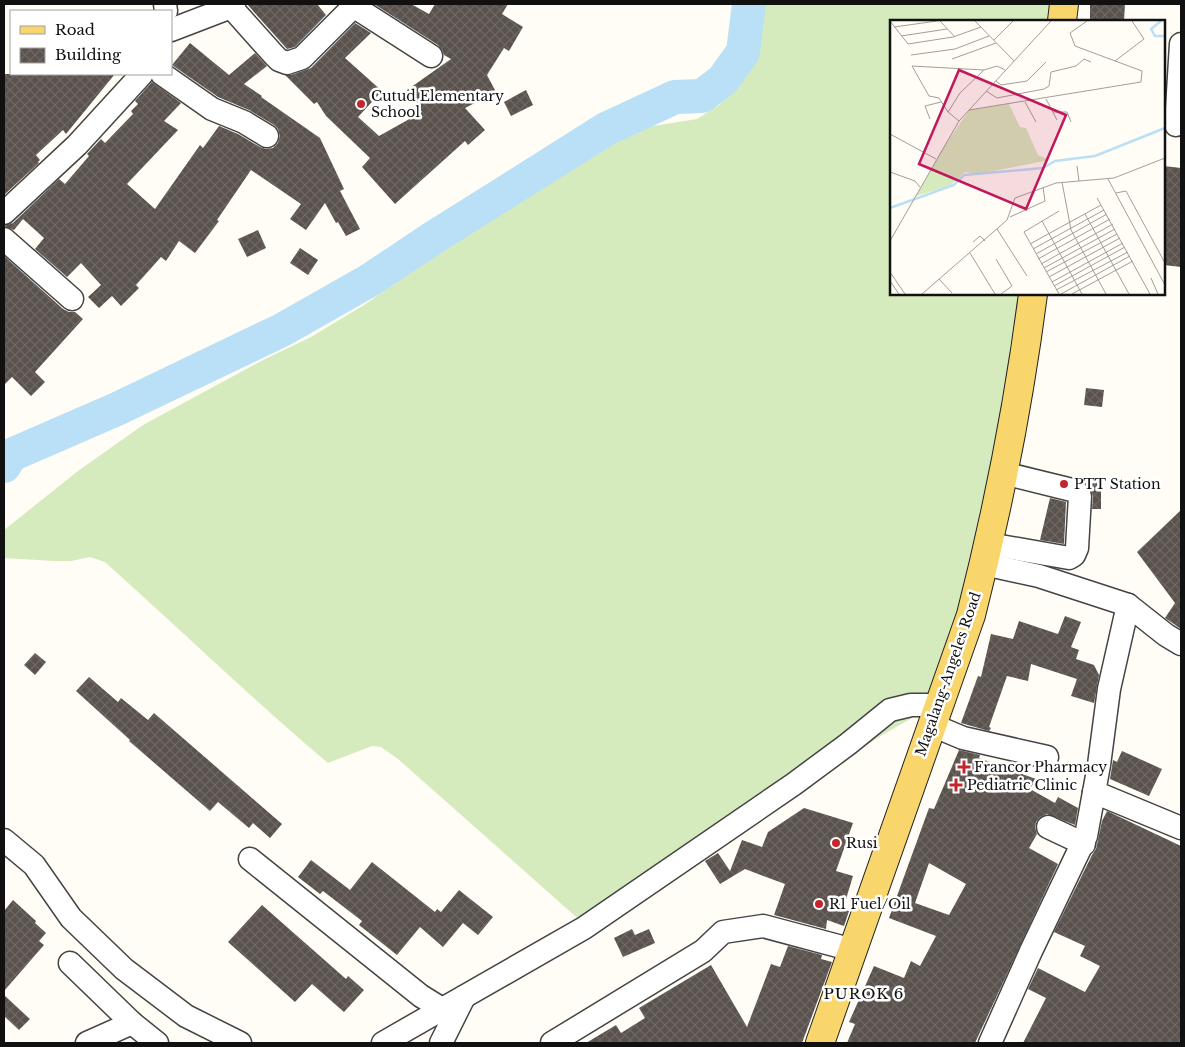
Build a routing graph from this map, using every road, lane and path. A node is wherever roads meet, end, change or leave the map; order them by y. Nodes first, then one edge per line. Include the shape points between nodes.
1 (1064, 4) edge
2 (232, 5) edge
3 (352, 5) edge
4 (1062, 20) edge
5 (172, 30) edge
6 (1181, 44) edge
7 (431, 56) dead end
8 (141, 75) edge
9 (163, 75) edge
10 (1174, 125) edge
11 (267, 136) dead end
12 (4, 213) edge
13 (4, 239) edge
14 (1033, 295) edge
15 (72, 299) dead end
16 (1004, 473) junction
17 (986, 554) junction
18 (1128, 605) junction
19 (1181, 644) edge
20 (935, 715) junction
21 (1047, 756) dead end
22 (1094, 792) junction
23 (1048, 827) dead end
24 (1181, 828) edge
25 (4, 840) edge
26 (1084, 844) junction
27 (250, 859) dead end
28 (853, 950) junction
29 (70, 963) dead end
30 (464, 997) junction
31 (442, 1009) junction
32 (132, 1023) junction
33 (87, 1043) edge
34 (157, 1043) edge
35 (240, 1043) edge
36 (382, 1043) edge
37 (441, 1043) edge
38 (552, 1043) edge
39 (820, 1043) edge
40 (990, 1043) edge

1 - 4 main road
2 - 3 street via 274,55 287,63 302,58
2 - 5 street
3 - 7 street
6 - 10 street
8 - 12 street via 77,144
9 - 11 street via 212,109
13 - 15 street
14 - 16 main road, Magalang-Angeles Road
16 - 17 main road, Magalang-Angeles Road
16 - 17 street via 1076,491 1080,496 1077,548 1069,558
17 - 18 street
17 - 20 main road, Magalang-Angeles Road via 971,615
18 - 19 street
18 - 22 street via 1109,688
20 - 21 street via 963,738
20 - 28 main road, Magalang-Angeles Road
20 - 30 street via 910,705 890,710 794,784 584,928
22 - 24 street
22 - 26 street
23 - 26 street
25 - 35 street via 34,865 71,918 124,969 186,1016
26 - 40 street
27 - 31 street via 421,996
28 - 38 street via 763,926 723,932 703,951
28 - 39 main road, Magalang-Angeles Road
29 - 32 street
30 - 31 street
30 - 37 street
31 - 36 street
32 - 33 street
32 - 34 street

